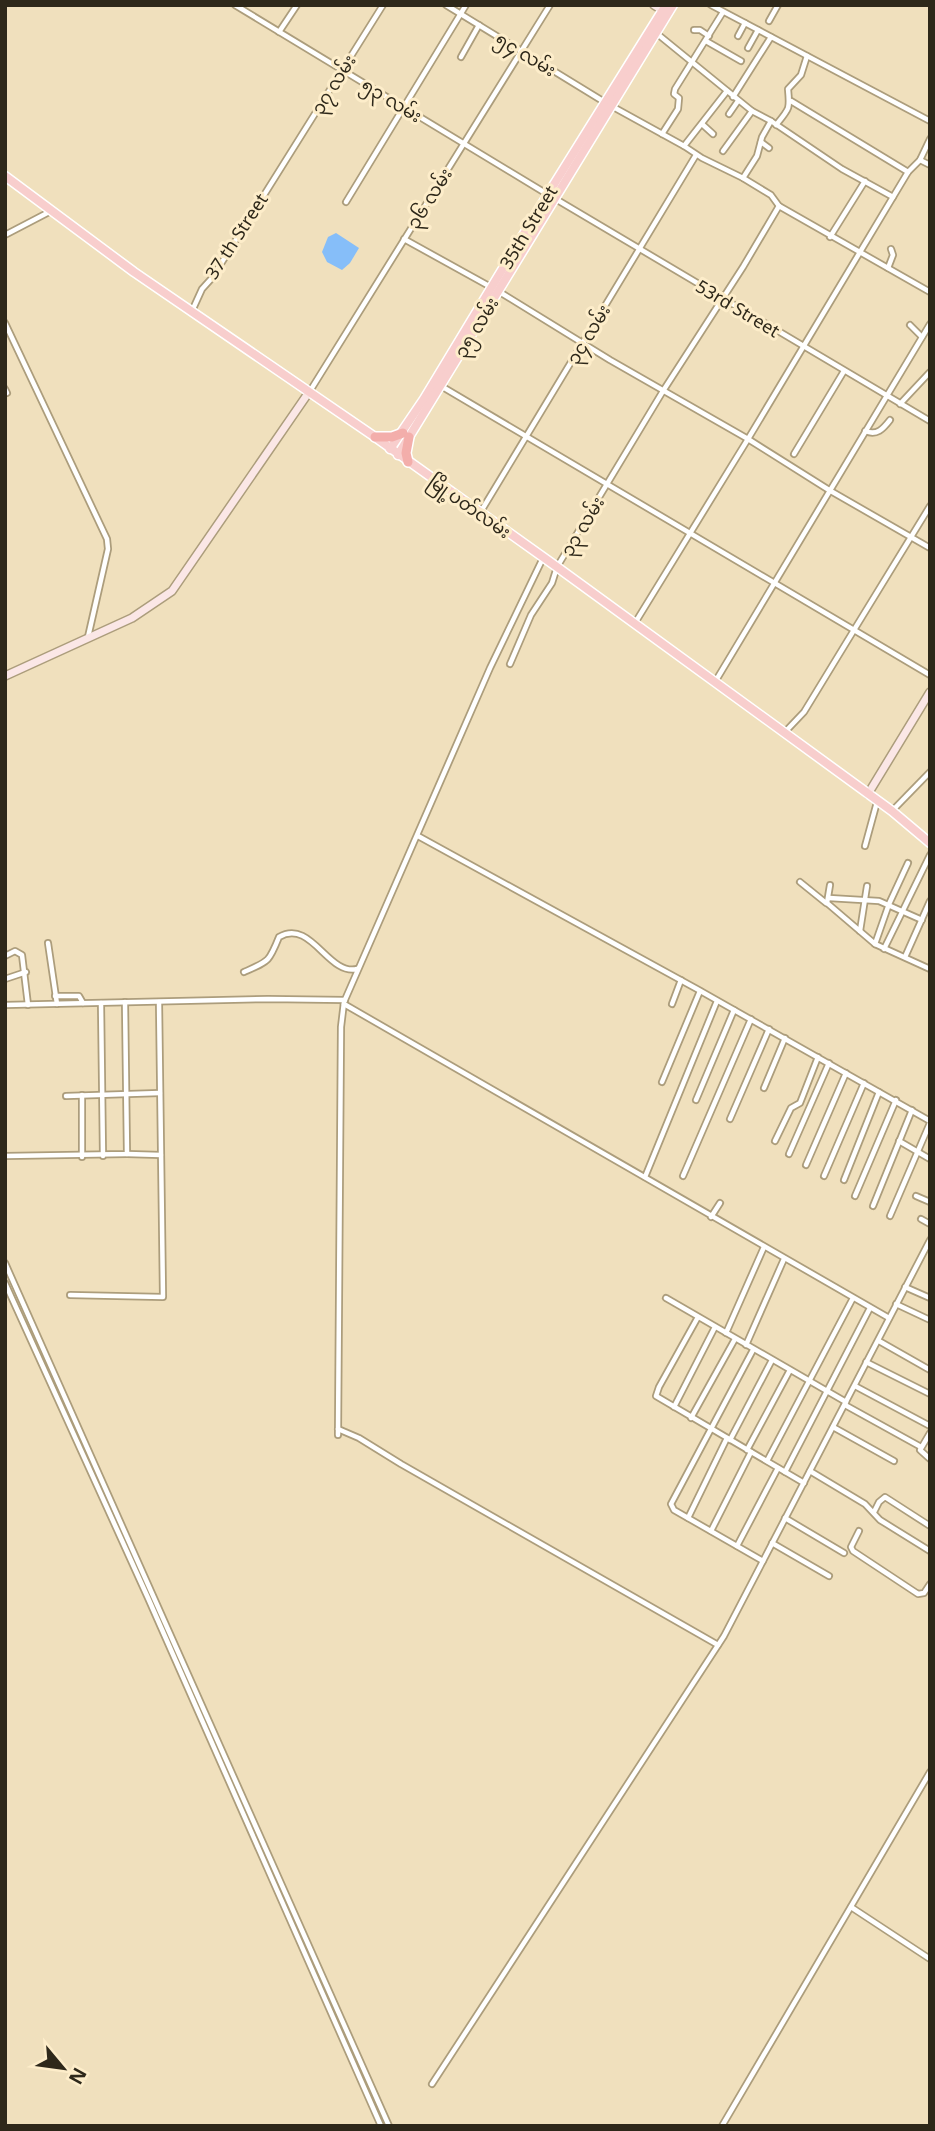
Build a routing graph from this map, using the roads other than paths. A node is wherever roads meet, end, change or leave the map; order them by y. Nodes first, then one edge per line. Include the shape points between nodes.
1 (235, 5) edge
2 (297, 5) edge
3 (383, 5) edge
4 (446, 5) edge
5 (466, 5) edge
6 (550, 5) edge
7 (654, 5) edge
8 (673, 5) edge
9 (711, 5) edge
10 (778, 5) edge
11 (666, 10) edge
12 (723, 12) junction
13 (460, 14) junction
14 (769, 21) dead end
15 (745, 23) junction
16 (479, 25) junction
17 (694, 30) dead end
18 (758, 30) junction
19 (279, 32) junction
20 (654, 32) junction
21 (738, 36) dead end
22 (771, 37) junction
23 (708, 38) junction
24 (748, 48) dead end
25 (521, 51) junction
26 (807, 56) junction
27 (461, 57) dead end
28 (741, 61) dead end
29 (693, 63) junction
30 (343, 70) junction
31 (727, 91) junction
32 (736, 99) junction
33 (791, 101) junction
34 (610, 105) junction
35 (404, 107) junction
36 (752, 111) junction
37 (729, 114) dead end
38 (930, 121) edge
39 (774, 123) junction
40 (702, 124) junction
41 (663, 134) junction
42 (713, 134) dead end
43 (930, 139) edge
44 (761, 142) junction
45 (463, 144) junction
46 (684, 146) junction
47 (769, 148) dead end
48 (723, 151) dead end
49 (696, 155) junction
50 (920, 160) junction
51 (284, 163) joint
52 (930, 166) edge
53 (908, 172) junction
54 (5, 176) edge
55 (743, 177) junction
56 (865, 181) junction
57 (551, 196) junction
58 (893, 197) junction
59 (346, 202) dead end
60 (779, 206) junction
61 (52, 211) junction
62 (5, 235) edge
63 (830, 237) junction
64 (404, 239) junction
65 (639, 249) junction
66 (891, 249) dead end
67 (859, 252) junction
68 (888, 268) junction
69 (495, 289) junction
70 (930, 292) edge
71 (722, 299) junction
72 (192, 311) junction
73 (5, 323) edge
74 (930, 324) edge
75 (910, 325) dead end
76 (922, 337) junction
77 (582, 342) junction
78 (804, 348) junction
79 (844, 371) junction
80 (930, 372) edge
81 (441, 386) junction
82 (663, 391) junction
83 (310, 392) junction
84 (887, 396) junction
85 (428, 401) junction
86 (900, 404) junction
87 (890, 420) dead end
88 (930, 421) edge
89 (865, 431) junction
90 (406, 435) junction
91 (525, 436) junction
92 (376, 437) junction
93 (748, 439) junction
94 (390, 449) junction
95 (794, 454) dead end
96 (398, 455) junction
97 (408, 463) junction
98 (608, 483) junction
99 (830, 490) junction
100 (930, 506) edge
101 (480, 513) junction
102 (690, 531) junction
103 (911, 537) junction
104 (930, 548) edge
105 (543, 558) junction
106 (558, 568) junction
107 (774, 582) junction
108 (635, 623) junction
109 (853, 631) junction
110 (88, 639) junction
111 (510, 664) dead end
112 (930, 675) edge
113 (5, 676) edge
114 (714, 682) junction
115 (930, 692) edge
116 (784, 733) junction
117 (930, 772) edge
118 (868, 794) junction
119 (877, 801) junction
120 (892, 811) junction
121 (418, 836) junction
122 (930, 843) edge
123 (865, 846) dead end
124 (930, 855) edge
125 (908, 863) dead end
126 (800, 882) dead end
127 (830, 885) dead end
128 (867, 886) dead end
129 (865, 899) junction
130 (828, 900) junction
131 (930, 901) edge
132 (889, 904) junction
133 (903, 911) junction
134 (922, 919) junction
135 (860, 932) junction
136 (48, 943) dead end
137 (876, 944) junction
138 (884, 949) junction
139 (5, 956) edge
140 (905, 957) junction
141 (358, 969) junction
142 (930, 969) edge
143 (26, 972) junction
144 (244, 972) dead end
145 (5, 979) edge
146 (681, 981) junction
147 (700, 990) junction
148 (55, 996) junction
149 (717, 1001) junction
150 (125, 1002) junction
151 (159, 1002) junction
152 (344, 1002) junction
153 (83, 1003) junction
154 (101, 1003) junction
155 (5, 1004) edge
156 (57, 1004) junction
157 (672, 1004) dead end
158 (28, 1005) junction
159 (734, 1010) junction
160 (751, 1020) junction
161 (769, 1030) junction
162 (785, 1038) junction
163 (818, 1057) junction
164 (829, 1063) junction
165 (846, 1073) junction
166 (662, 1082) dead end
167 (864, 1083) junction
168 (764, 1088) dead end
169 (880, 1092) junction
170 (160, 1093) junction
171 (127, 1094) junction
172 (82, 1095) junction
173 (101, 1095) junction
174 (66, 1096) dead end
175 (696, 1100) dead end
176 (896, 1100) junction
177 (912, 1110) junction
178 (730, 1119) dead end
179 (930, 1122) edge
180 (775, 1141) dead end
181 (899, 1141) junction
182 (917, 1152) junction
183 (127, 1154) junction
184 (789, 1154) dead end
185 (161, 1155) junction
186 (5, 1156) edge
187 (103, 1156) junction
188 (82, 1157) junction
189 (930, 1160) edge
190 (806, 1165) dead end
191 (824, 1176) dead end
192 (645, 1177) junction
193 (683, 1177) dead end
194 (844, 1180) dead end
195 (855, 1196) dead end
196 (916, 1196) dead end
197 (930, 1202) edge
198 (719, 1203) dead end
199 (873, 1206) dead end
200 (890, 1216) dead end
201 (711, 1217) junction
202 (921, 1219) dead end
203 (930, 1224) edge
204 (930, 1240) edge
205 (764, 1247) junction
206 (785, 1259) junction
207 (5, 1263) edge
208 (5, 1283) edge
209 (905, 1287) junction
210 (70, 1295) dead end
211 (666, 1298) dead end
212 (853, 1298) junction
213 (930, 1298) edge
214 (896, 1304) junction
215 (870, 1308) junction
216 (698, 1317) junction
217 (889, 1318) junction
218 (930, 1320) edge
219 (715, 1327) junction
220 (726, 1334) junction
221 (735, 1339) junction
222 (879, 1341) junction
223 (746, 1345) junction
224 (754, 1350) junction
225 (772, 1360) junction
226 (866, 1362) junction
227 (790, 1370) junction
228 (930, 1370) edge
229 (809, 1380) junction
230 (855, 1386) junction
231 (827, 1391) junction
232 (930, 1394) edge
233 (846, 1404) junction
234 (674, 1407) junction
235 (691, 1418) junction
236 (930, 1426) edge
237 (833, 1427) junction
238 (710, 1429) junction
239 (929, 1435) edge
240 (728, 1439) junction
241 (921, 1447) junction
242 (749, 1451) junction
243 (930, 1459) edge
244 (767, 1461) junction
245 (894, 1461) dead end
246 (778, 1468) junction
247 (810, 1471) junction
248 (785, 1472) junction
249 (804, 1483) junction
250 (874, 1512) junction
251 (688, 1518) junction
252 (785, 1518) junction
253 (930, 1526) edge
254 (711, 1531) junction
255 (859, 1531) dead end
256 (772, 1543) junction
257 (737, 1546) junction
258 (930, 1551) edge
259 (844, 1553) dead end
260 (762, 1561) junction
261 (829, 1576) dead end
262 (930, 1584) edge
263 (718, 1645) junction
264 (930, 1772) edge
265 (851, 1907) junction
266 (930, 1959) edge
267 (432, 2084) dead end
268 (381, 2126) edge
269 (389, 2126) edge
270 (722, 2126) edge

1 - 19 street, ၅၃ လမ်း
2 - 19 street
3 - 30 street, ၃၇ လမ်း
4 - 13 street, ၅၄ လမ်း
5 - 13 street
6 - 25 street, ၃၆ လမ်း
7 - 11 street
8 - 11 main road, 35th Street
9 - 12 street
10 - 14 street
11 - 20 main road, 35th Street
12 - 15 street
12 - 23 street
13 - 16 street, ၅၄ လမ်း
13 - 35 street
15 - 18 street
15 - 21 street
16 - 25 street, ၅၄ လမ်း
16 - 27 street
17 - 23 street
18 - 22 street
18 - 24 street
19 - 30 street, ၅၃ လမ်း
20 - 29 street
20 - 34 main road, 35th Street
22 - 26 street
22 - 32 street
23 - 28 street
23 - 29 street
25 - 34 street, ၅၄ လမ်း
25 - 45 street, ၃၆ လမ်း
26 - 33 street via 801,75 788,89
26 - 38 street
29 - 31 street
29 - 41 street via 675,89 679,105
30 - 35 street, ၅၃ လမ်း
30 - 51 street, ၃၇ လမ်း
31 - 32 street
31 - 40 street
32 - 36 street
32 - 37 street
33 - 39 street
33 - 53 street
34 - 41 street, ၅၄ လမ်း
34 - 57 main road, 35th Street
35 - 45 street, ၅၃ လမ်း
35 - 59 street
36 - 39 street
36 - 48 street
39 - 44 street
39 - 56 street
40 - 42 street
40 - 46 street
41 - 46 street, ၅၄ လမ်း
43 - 50 street
44 - 47 street
44 - 55 street
45 - 57 street, ၅၃ လမ်း
45 - 64 street, ၃၆ လမ်း
46 - 49 street, ၅၄ လမ်း
49 - 55 street, ၅၄ လမ်း
49 - 65 street, ၃၄ လမ်း
50 - 52 street
50 - 53 street
51 - 72 street, 37 th Street
53 - 58 street
54 - 61 main road, မြို့ပတ်လမ်း
55 - 60 street, ၅၄ လမ်း via 771,195
56 - 58 street
56 - 63 street
57 - 65 street, 53rd Street
57 - 69 main road, ၃၅ လမ်း
58 - 67 street
60 - 63 street, ၅၄ လမ်း
60 - 71 street, ၃၃ လမ်း
61 - 62 street
61 - 72 main road, မြို့ပတ်လမ်း
63 - 67 street, ၅၄ လမ်း
64 - 69 street
64 - 83 street, ၃၆ လမ်း
65 - 71 street, 53rd Street
65 - 77 street, ၃၄ လမ်း
66 - 68 street
67 - 68 street, ၅၄ လမ်း
67 - 78 street
68 - 70 street, ၅၄ လမ်း
69 - 77 street
69 - 81 main road, ၃၅ လမ်း
69 - 85 main road, 35th Street
71 - 78 street, 53rd Street
71 - 82 street, ၃၃ လမ်း
72 - 83 main road, မြို့ပတ်လမ်း
73 - 110 street via 107,539
74 - 76 street
75 - 76 street
76 - 84 street
77 - 82 street
77 - 91 street, ၃၄ လမ်း
78 - 79 street, 53rd Street
78 - 93 street
79 - 84 street, 53rd Street
79 - 95 street
80 - 86 street
81 - 85 main road, ၃၅ လမ်း
81 - 91 street
82 - 93 street
82 - 98 street, ၃၃ လမ်း
83 - 92 main road, မြို့ပတ်လမ်း
83 - 110 street via 172,591 132,618
84 - 86 street, 53rd Street
84 - 89 street
85 - 90 main road, 35th Street
86 - 88 street, 53rd Street
87 - 89 street via 881,430
89 - 99 street
90 - 92 highway
90 - 94 main road, 35th Street
90 - 96 main road
90 - 97 highway
91 - 98 street
91 - 101 street, ၃၄ လမ်း
92 - 94 main road, မြို့ပတ်လမ်း
93 - 99 street
93 - 102 street
94 - 96 main road, မြို့ပတ်လမ်း
96 - 97 main road, မြို့ပတ်လမ်း
97 - 101 main road, မြို့ပတ်လမ်း
98 - 102 street
98 - 106 street, ၃၃ လမ်း
99 - 103 street
99 - 107 street
100 - 103 street
101 - 105 main road, မြို့ပတ်လမ်း
102 - 107 street
102 - 108 street
103 - 104 street
103 - 109 street
105 - 106 main road, မြို့ပတ်လမ်း
105 - 121 street
106 - 108 main road, မြို့ပတ်လမ်း
106 - 111 street, ၃၃ လမ်း
107 - 109 street
107 - 114 street
108 - 114 main road, မြို့ပတ်လမ်း
109 - 112 street
109 - 116 street via 804,712
110 - 113 street
114 - 116 main road, မြို့ပတ်လမ်း
115 - 118 street
116 - 118 main road, မြို့ပတ်လမ်း
117 - 120 street
118 - 119 main road, မြို့ပတ်လမ်း
119 - 120 main road, မြို့ပတ်လမ်း
119 - 123 street
120 - 122 main road, မြို့ပတ်လမ်း
121 - 141 street
121 - 146 street
124 - 133 street
125 - 132 street
126 - 130 street
127 - 130 street
128 - 129 street
129 - 130 street
129 - 132 street
129 - 135 street
130 - 135 street
131 - 134 street
132 - 133 street
132 - 137 street
133 - 134 street
133 - 138 street
134 - 140 street
135 - 137 street
136 - 148 street
137 - 138 street
138 - 140 street
139 - 143 street via 20,951
140 - 142 street
141 - 144 street via 347,970 309,940 289,932 279,937 267,962
141 - 152 street
143 - 145 street
143 - 158 street
146 - 147 street
146 - 157 street
147 - 149 street
147 - 166 street
148 - 153 street via 79,996
148 - 156 street
149 - 159 street
149 - 192 street
150 - 151 street
150 - 154 street
150 - 171 street
151 - 152 street
151 - 170 street
152 - 192 street
152 - 263 street via 338,1432 359,1438
153 - 154 street
153 - 156 street
154 - 173 street
155 - 158 street
156 - 158 street
159 - 160 street
159 - 175 street
160 - 161 street
160 - 193 street
161 - 162 street
161 - 178 street
162 - 163 street
162 - 168 street
163 - 164 street
163 - 180 street via 800,1102
164 - 165 street
164 - 184 street
165 - 167 street
165 - 190 street
167 - 169 street
167 - 191 street
169 - 176 street
169 - 194 street
170 - 171 street
170 - 185 street
171 - 173 street
171 - 183 street
172 - 173 street
172 - 174 street
172 - 188 street
173 - 187 street
176 - 177 street
176 - 195 street
177 - 179 street
177 - 181 street
179 - 182 street
181 - 182 street
181 - 199 street
182 - 189 street
182 - 200 street
183 - 185 street
183 - 187 street
185 - 210 street via 163,1297
186 - 188 street
187 - 188 street
192 - 201 street
196 - 197 street
198 - 201 street
201 - 205 street
202 - 203 street
204 - 209 street
205 - 206 street
205 - 220 street
206 - 212 street
206 - 223 street
207 - 269 street
208 - 268 street
209 - 213 street
209 - 214 street
211 - 216 street
212 - 215 street
212 - 229 street
214 - 217 street
214 - 218 street
215 - 217 street
215 - 231 street
216 - 219 street
216 - 234 street via 657,1391 656,1396
217 - 222 street
219 - 220 street
219 - 234 street
220 - 221 street
221 - 223 street
221 - 235 street
222 - 226 street
222 - 228 street
223 - 224 street
224 - 225 street
224 - 238 street
225 - 227 street
225 - 240 street
226 - 230 street
226 - 232 street
227 - 229 street
227 - 242 street
229 - 231 street
229 - 244 street
230 - 233 street
230 - 236 street
231 - 233 street
231 - 248 street
233 - 237 street
233 - 241 street
234 - 235 street
235 - 238 street
237 - 245 street
237 - 247 street
238 - 240 street
238 - 251 street via 671,1504
239 - 241 street
240 - 242 street
240 - 251 street
241 - 243 street via 920,1452
242 - 244 street
242 - 254 street
244 - 246 street
246 - 248 street
246 - 257 street
247 - 249 street
247 - 250 street
248 - 249 street
249 - 252 street
250 - 253 street via 885,1497
250 - 258 street
251 - 254 street
252 - 256 street
252 - 259 street
254 - 257 street
255 - 262 street via 850,1547 853,1551 918,1594
256 - 260 street
256 - 261 street
257 - 260 street
260 - 263 street
263 - 267 street
264 - 265 street
265 - 266 street
265 - 270 street

